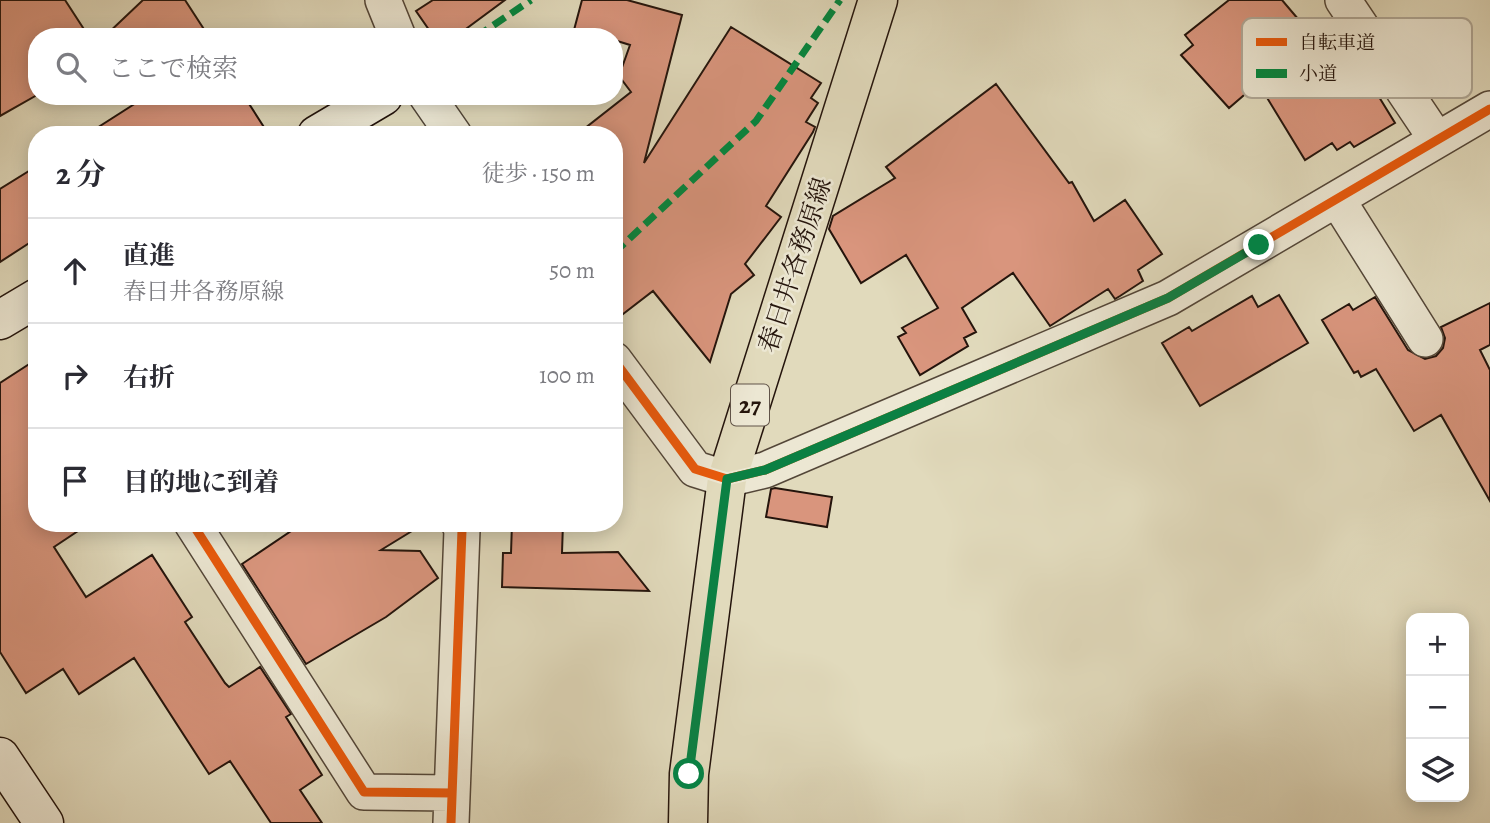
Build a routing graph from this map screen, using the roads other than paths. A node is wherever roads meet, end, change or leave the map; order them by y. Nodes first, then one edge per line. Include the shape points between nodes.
1 (383, 0) edge
2 (878, 0) edge
3 (1343, 0) edge
4 (1355, 18) edge
5 (394, 28) edge
6 (1409, 98) edge
7 (368, 105) edge
8 (433, 105) edge
9 (1490, 109) edge
10 (332, 126) edge
11 (448, 126) edge
12 (1437, 140) junction
13 (1337, 199) junction
14 (28, 303) edge
15 (0, 320) edge
16 (1425, 339) dead end
17 (623, 372) edge
18 (727, 479) junction
19 (198, 532) edge
20 (463, 532) edge
21 (0, 757) edge
22 (451, 808) edge
23 (44, 823) edge
24 (688, 823) edge

1 - 5 street
2 - 18 main road, 春日井各務原線 / 27
3 - 4 street
6 - 12 street
7 - 10 street
8 - 11 street
9 - 12 street
12 - 13 street
13 - 16 street
13 - 18 street via 1168,298 765,470
14 - 15 street
17 - 18 street via 695,469
18 - 24 main road, 春日井各務原線 / 27 via 689,774
19 - 22 street via 364,792
20 - 22 street
21 - 23 street

